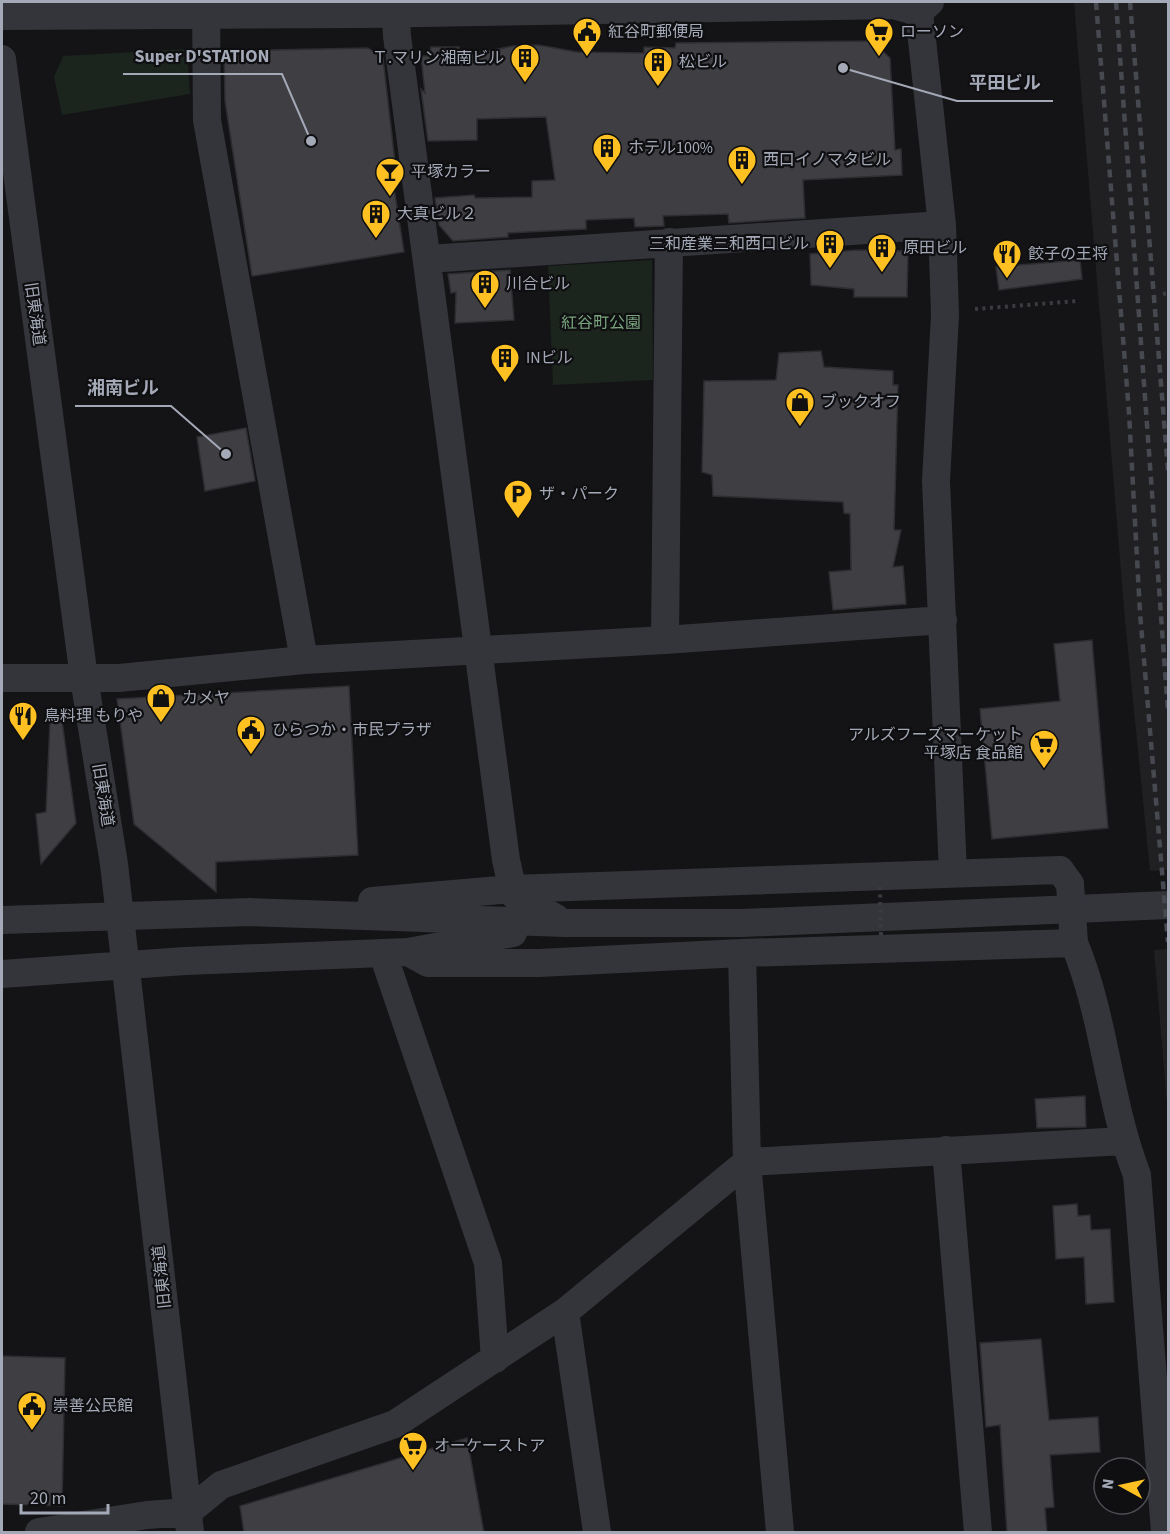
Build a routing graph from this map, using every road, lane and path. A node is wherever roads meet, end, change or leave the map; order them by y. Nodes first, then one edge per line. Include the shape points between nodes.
1 (684, 5) edge
2 (395, 7) edge
3 (925, 7) edge
4 (206, 9) edge
5 (2, 16) edge
6 (2, 59) edge
7 (942, 225) junction
8 (669, 242) junction
9 (428, 259) junction
10 (1168, 293) edge
11 (1163, 294) dead end
12 (1077, 301) dead end
13 (975, 309) dead end
14 (943, 620) junction
15 (665, 640) junction
16 (477, 650) junction
17 (304, 660) junction
18 (2, 678) edge
19 (84, 678) junction
20 (953, 873) junction
21 (880, 887) dead end
22 (512, 888) junction
23 (1168, 905) edge
24 (250, 912) junction
25 (119, 916) junction
26 (2, 920) edge
27 (566, 923) junction
28 (881, 935) dead end
29 (1074, 943) junction
30 (395, 953) junction
31 (742, 953) junction
32 (125, 966) junction
33 (2, 974) edge
34 (1124, 1141) junction
35 (946, 1150) junction
36 (747, 1162) junction
37 (565, 1312) junction
38 (495, 1359) junction
39 (189, 1522) edge
40 (39, 1533) edge
41 (597, 1533) edge
42 (780, 1533) edge
43 (978, 1533) edge
44 (1165, 1533) edge

1 - 2 street
1 - 3 street
2 - 4 street
2 - 9 street
3 - 7 street
4 - 5 street
4 - 17 street via 207,120
6 - 19 street, 旧東海道
7 - 8 street
7 - 14 street via 945,315 936,481
8 - 9 street
8 - 15 street
9 - 16 street
10 - 11 path
12 - 13 path
14 - 15 street
14 - 20 street
15 - 16 street
16 - 17 street
16 - 22 street
17 - 19 street
18 - 19 street
19 - 25 street, 旧東海道
20 - 22 street
20 - 29 street, bridge via 1060,870 1070,884
21 - 28 path, bridge
22 - 24 street
22 - 27 street via 518,899
23 - 27 street via 742,923
24 - 25 street
24 - 27 street
25 - 26 street
25 - 32 street, 旧東海道
27 - 30 street
29 - 31 street
29 - 34 street via 1088,984
30 - 31 street via 428,963 538,963
30 - 32 street
30 - 38 street via 488,1263
31 - 36 street
32 - 33 street
32 - 39 street, 旧東海道
34 - 35 street
34 - 44 street via 1137,1175
35 - 36 street
35 - 43 street
36 - 37 street
36 - 42 street
37 - 38 street
37 - 41 street
38 - 39 street via 395,1424 221,1485
39 - 40 street via 147,1515

